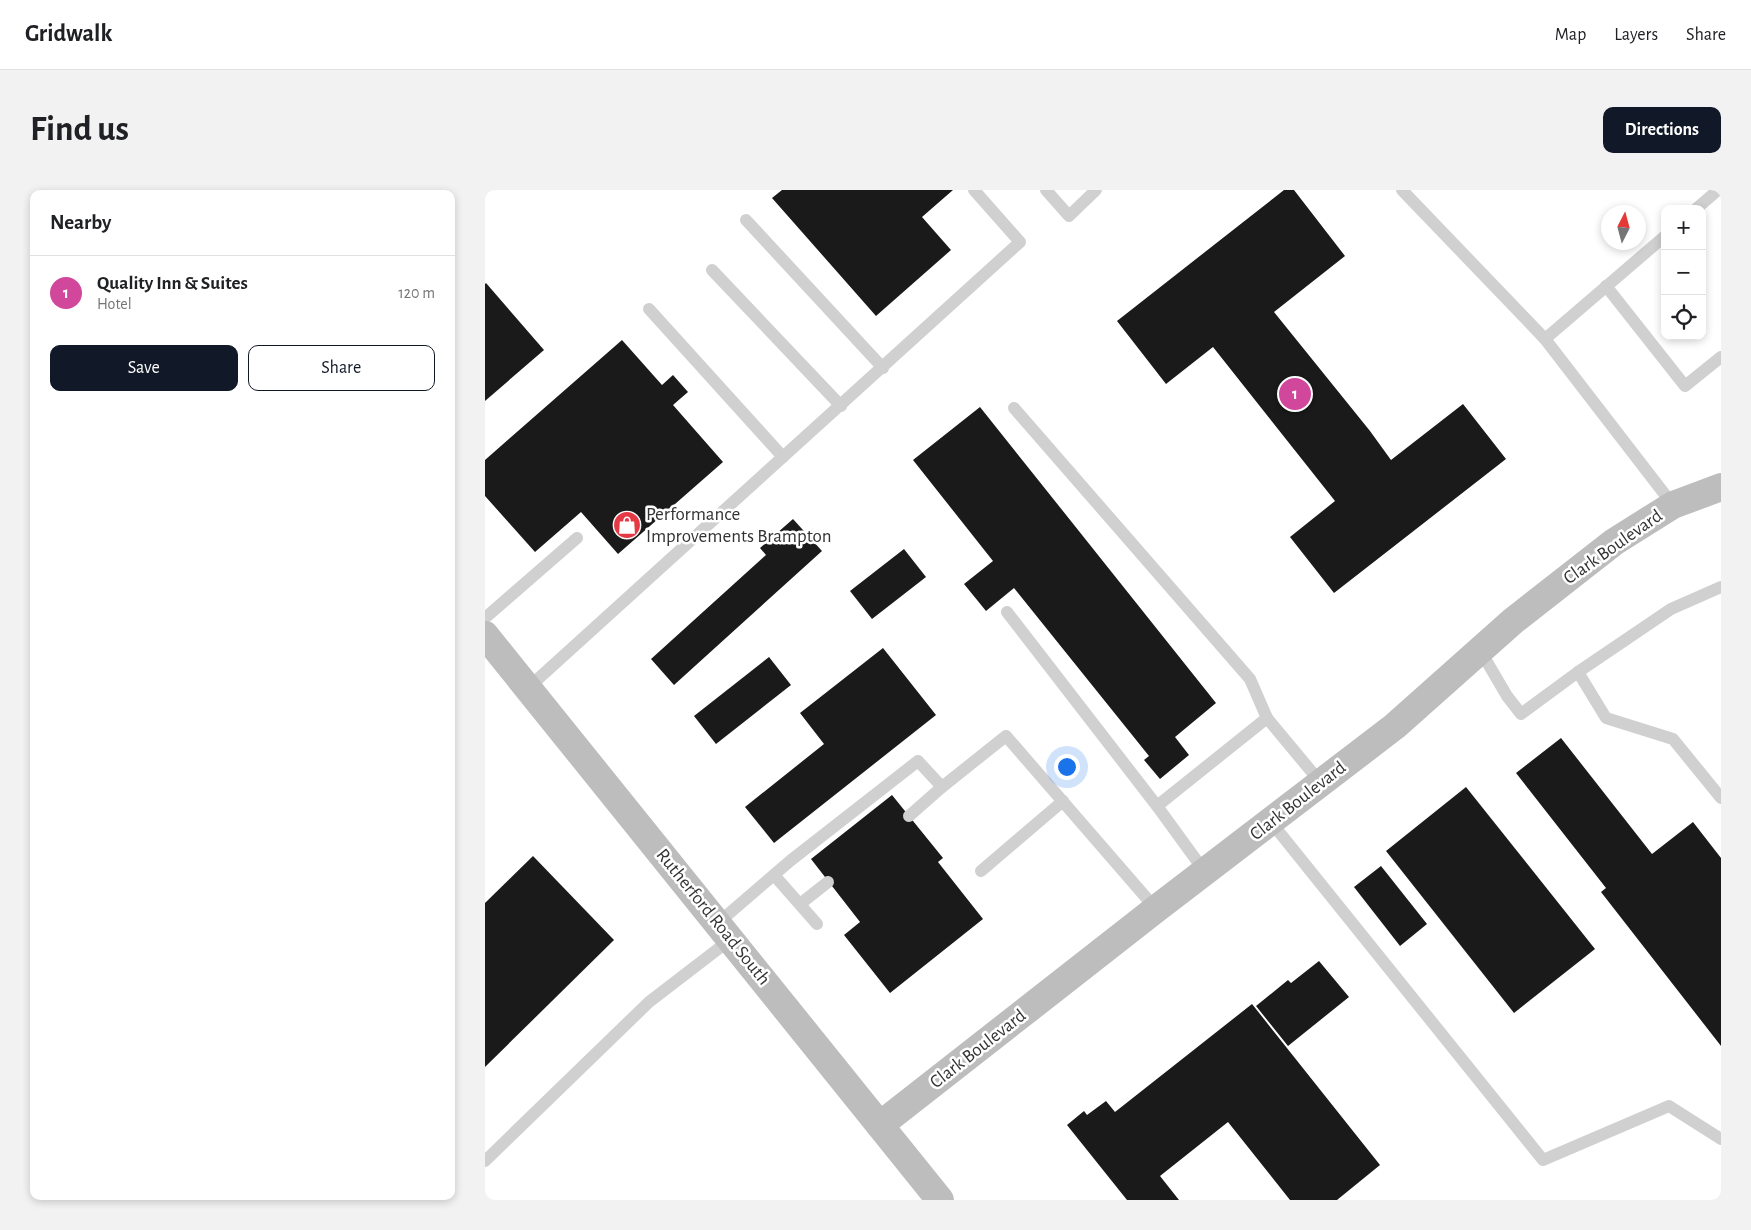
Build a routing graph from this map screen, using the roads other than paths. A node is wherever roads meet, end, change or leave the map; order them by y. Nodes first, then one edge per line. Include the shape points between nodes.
1 (974, 190) edge
2 (1046, 190) edge
3 (1096, 190) edge
4 (1402, 190) edge
5 (1718, 190) edge
6 (1701, 205) edge
7 (746, 220) dead end
8 (1661, 239) edge
9 (712, 270) dead end
10 (1606, 286) junction
11 (649, 309) dead end
12 (1545, 339) junction
13 (1721, 357) edge
14 (883, 368) junction
15 (841, 406) junction
16 (1014, 408) dead end
17 (783, 457) junction
18 (1721, 487) edge
19 (1673, 505) junction
20 (577, 538) dead end
21 (1721, 587) edge
22 (1007, 612) dead end
23 (485, 618) edge
24 (485, 635) edge
25 (1480, 650) junction
26 (1578, 672) junction
27 (528, 688) junction
28 (1267, 718) junction
29 (1321, 783) junction
30 (943, 787) junction
31 (1721, 798) edge
32 (1063, 802) junction
33 (1157, 806) junction
34 (909, 816) dead end
35 (1271, 822) junction
36 (981, 871) dead end
37 (1205, 872) junction
38 (774, 875) junction
39 (828, 882) dead end
40 (800, 904) junction
41 (1156, 909) junction
42 (817, 924) dead end
43 (724, 931) junction
44 (880, 1126) junction
45 (1721, 1139) edge
46 (485, 1161) edge
47 (940, 1200) edge

1 - 14 lane via 1020,242
2 - 3 lane via 1069,216
4 - 12 lane
5 - 6 lane
7 - 14 lane
8 - 10 lane
9 - 15 lane
10 - 12 lane
10 - 13 lane via 1685,386
11 - 17 lane
12 - 19 lane
14 - 15 lane
15 - 17 lane
16 - 28 lane via 1250,679
17 - 27 lane
18 - 19 street, Clark Boulevard
19 - 25 street, Clark Boulevard via 1614,542
20 - 23 lane
21 - 26 lane via 1671,609
22 - 33 lane
24 - 27 street, Rutherford Road South
25 - 26 lane via 1521,714
25 - 29 street, Clark Boulevard via 1395,726
26 - 31 lane via 1606,718 1673,739
27 - 43 street, Rutherford Road South
28 - 29 lane
28 - 33 lane
29 - 35 street, Clark Boulevard
30 - 32 lane via 1006,736
30 - 34 lane
30 - 38 lane via 918,761
32 - 36 lane
32 - 41 lane
33 - 37 lane
35 - 37 street, Clark Boulevard
35 - 45 lane via 1543,1160 1669,1106
37 - 41 street, Clark Boulevard
38 - 40 lane
38 - 43 lane
39 - 40 lane
40 - 42 lane
41 - 44 street, Clark Boulevard
43 - 44 street, Rutherford Road South
43 - 46 lane
44 - 47 street, Rutherford Road South

